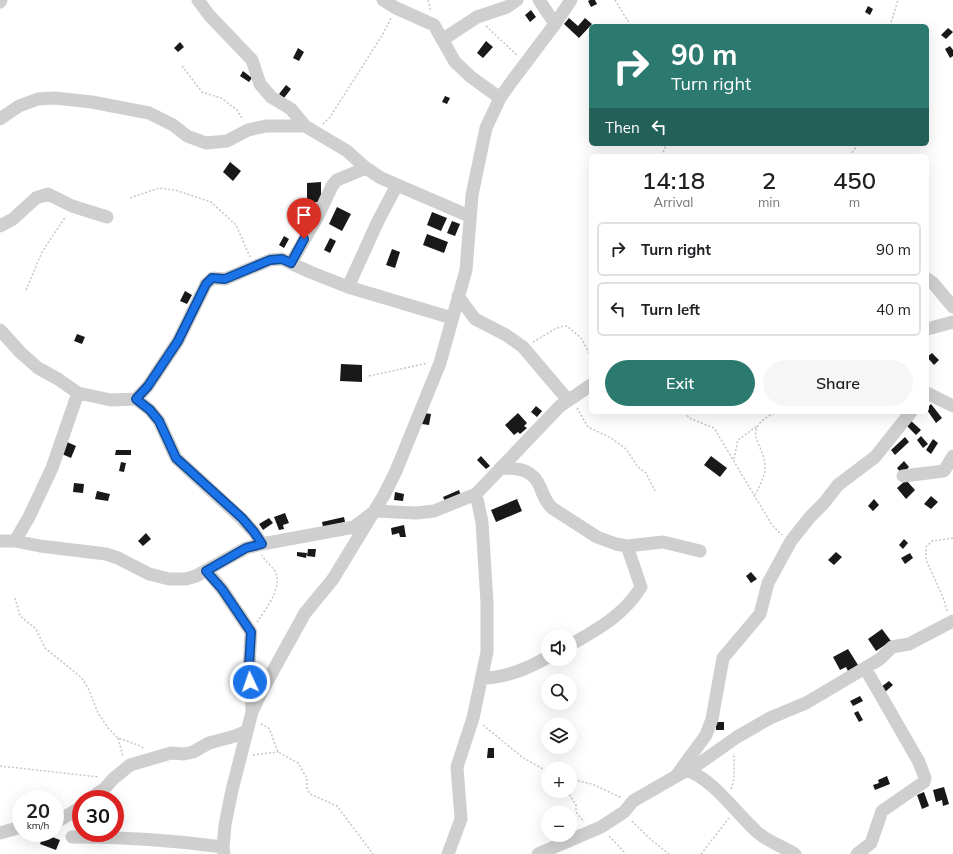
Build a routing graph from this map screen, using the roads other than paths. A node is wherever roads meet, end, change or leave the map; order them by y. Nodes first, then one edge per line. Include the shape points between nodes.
1 (198, 0) edge
2 (383, 0) edge
3 (517, 0) edge
4 (538, 0) edge
5 (571, 0) edge
6 (555, 24) junction
7 (442, 40) junction
8 (500, 98) junction
9 (0, 119) edge
10 (311, 129) junction
11 (366, 168) junction
12 (397, 185) junction
13 (469, 216) junction
14 (107, 217) dead end
15 (0, 226) edge
16 (291, 263) junction
17 (929, 280) edge
18 (348, 287) junction
19 (458, 296) junction
20 (953, 307) edge
21 (452, 318) junction
22 (953, 322) edge
23 (929, 329) edge
24 (0, 330) edge
25 (589, 386) edge
26 (78, 393) junction
27 (929, 394) edge
28 (136, 399) junction
29 (568, 399) junction
30 (953, 406) edge
31 (909, 414) edge
32 (953, 456) edge
33 (500, 468) junction
34 (903, 476) dead end
35 (476, 494) junction
36 (375, 511) junction
37 (0, 541) edge
38 (15, 541) junction
39 (262, 544) junction
40 (627, 546) junction
41 (700, 551) dead end
42 (206, 571) junction
43 (952, 622) edge
44 (577, 641) edge
45 (541, 661) edge
46 (865, 668) junction
47 (482, 678) junction
48 (250, 721) junction
49 (681, 773) junction
50 (102, 790) edge
51 (12, 830) edge
52 (0, 833) edge
53 (124, 837) edge
54 (224, 850) edge
55 (448, 854) edge
56 (538, 854) edge
57 (795, 854) edge
58 (857, 854) edge

1 - 10 street via 252,60 260,84
2 - 7 street via 434,25
3 - 7 street via 507,7 477,17
4 - 6 street
5 - 6 street
6 - 8 street
7 - 8 street via 455,62
8 - 13 street via 488,121 483,139
9 - 10 street via 19,106 38,99 54,98 149,113 173,125 187,136 206,143 227,141 248,130 266,126
10 - 11 street via 347,151
11 - 12 street
11 - 16 street via 338,180 332,186
12 - 13 street
12 - 18 street
13 - 19 street via 466,270
14 - 15 street via 72,206 48,194 36,198 14,219
16 - 18 street
16 - 28 street via 282,259 270,260 225,279 212,278 206,284 178,341 148,386
17 - 20 street
18 - 21 street
19 - 21 street
19 - 29 street via 476,319 506,334 523,347
21 - 36 street via 440,363 396,471
22 - 23 street
24 - 26 street via 38,368
25 - 29 street
26 - 28 street via 111,400
26 - 38 street via 52,468
27 - 30 street
28 - 39 street via 159,421 176,458 242,518
29 - 33 street
31 - 49 street via 875,457 838,485 791,541 768,583 760,614 724,658 712,719 706,735
32 - 34 street via 944,471
33 - 35 street
33 - 40 street via 524,470 533,474 546,502 552,508 597,537
35 - 36 street via 434,512
35 - 47 street via 482,522 487,603 487,652
36 - 39 street via 354,527
36 - 48 street via 333,579 305,613 263,688
37 - 38 street
38 - 42 street via 106,554 149,574 169,579 186,579
39 - 42 street via 246,548
40 - 41 street via 663,542
40 - 44 street via 641,587 634,600 609,622
42 - 48 street via 222,589 251,632
43 - 46 street via 909,644 892,647 880,659
45 - 47 street via 495,678
46 - 49 street via 806,703 770,718
46 - 58 street via 920,762 925,778 924,782 882,811 871,843
47 - 55 street via 473,718 457,767 461,819
48 - 50 street via 235,736 209,743 193,752 171,753 130,765
48 - 54 street via 225,825
49 - 56 street via 633,801 624,812 596,830
49 - 57 street via 699,775 758,833
51 - 52 street
53 - 54 street via 182,841

